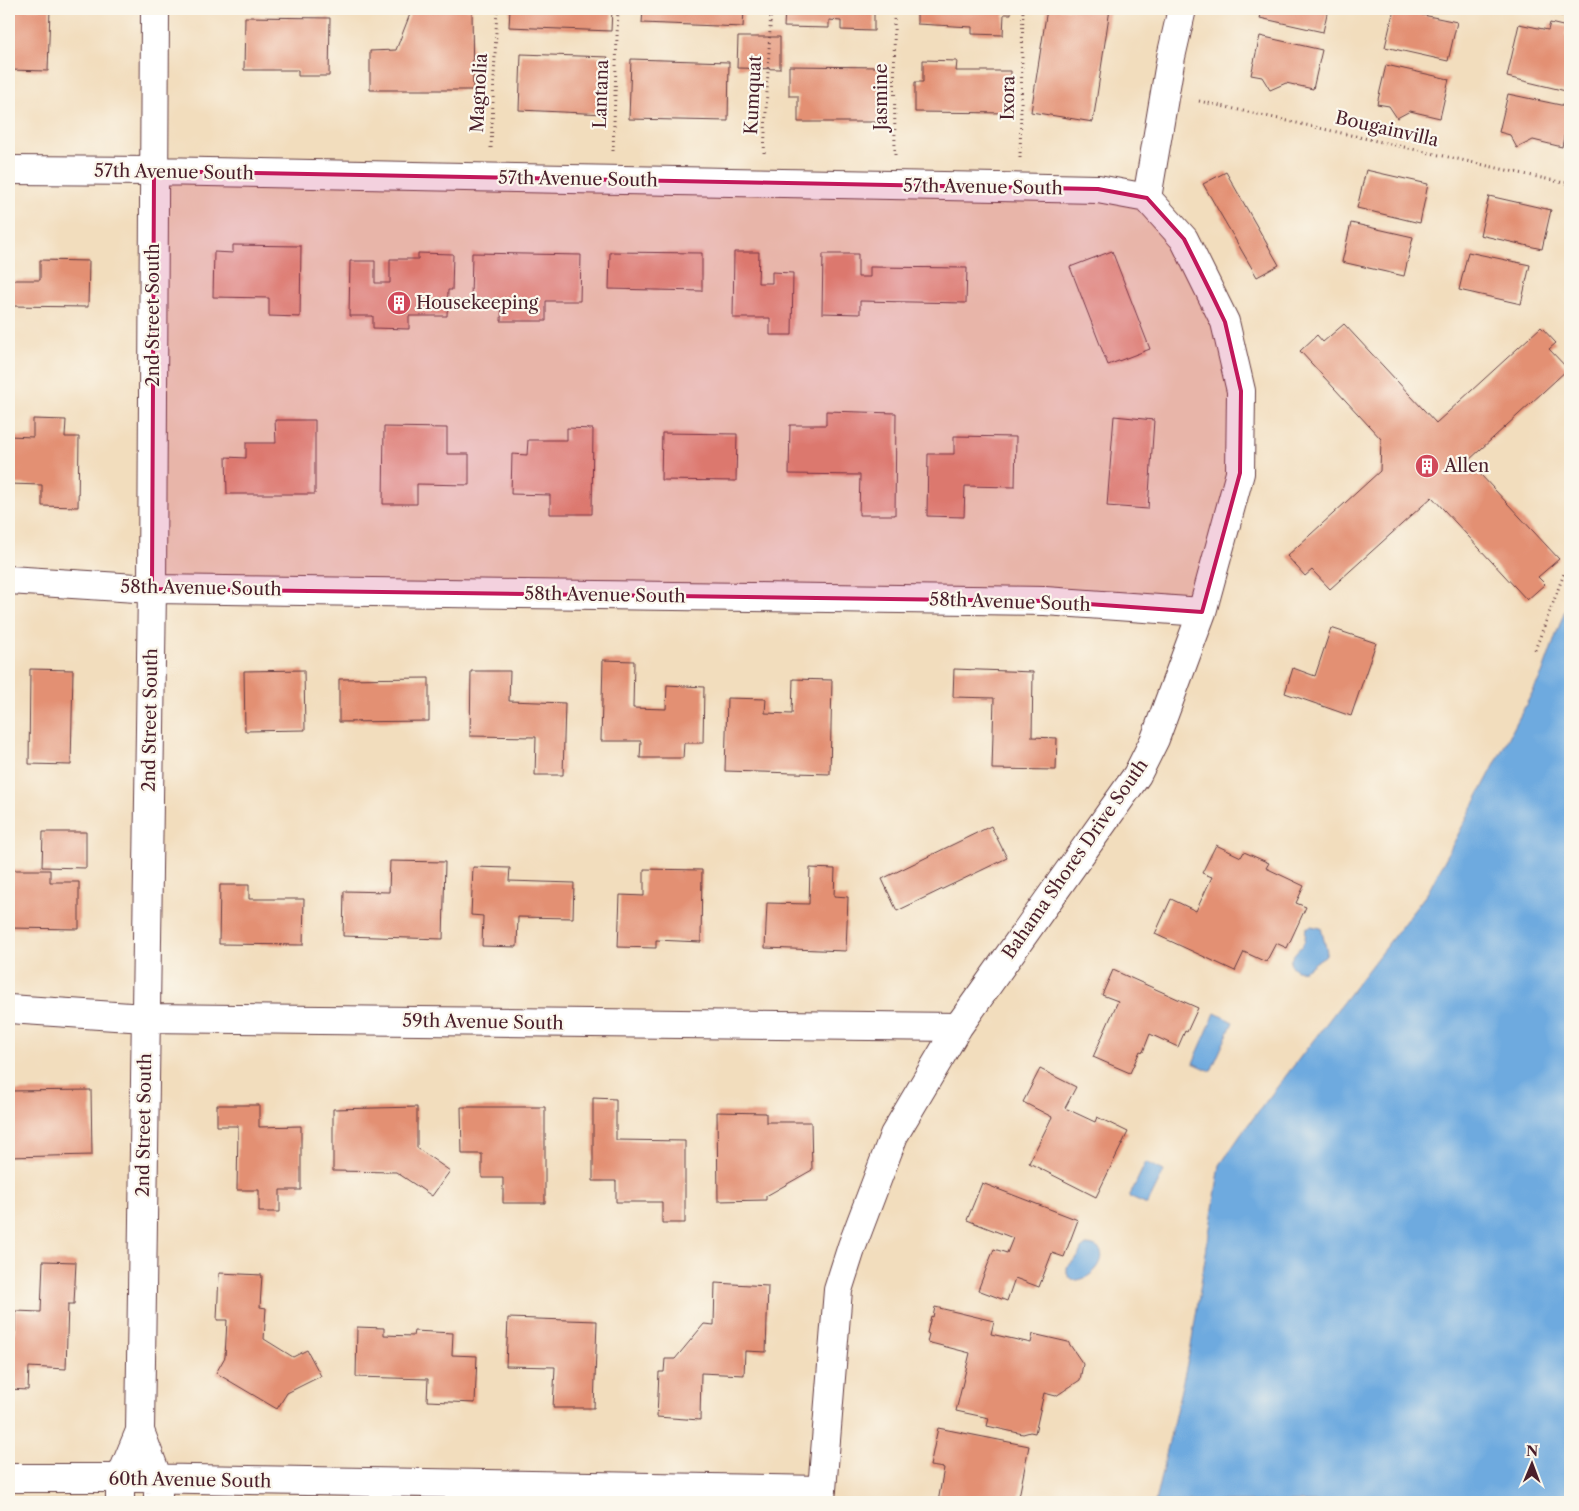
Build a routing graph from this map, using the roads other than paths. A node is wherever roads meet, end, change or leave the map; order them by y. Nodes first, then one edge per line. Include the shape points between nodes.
1 (155, 9) edge
2 (1182, 9) edge
3 (9, 170) edge
4 (154, 171) junction
5 (1147, 198) junction
6 (9, 580) edge
7 (152, 589) junction
8 (1202, 612) junction
9 (9, 1009) edge
10 (145, 1018) junction
11 (958, 1027) junction
12 (140, 1430) junction
13 (9, 1478) edge
14 (120, 1490) edge
15 (158, 1491) edge
16 (821, 1496) edge

1 - 4 street, 2nd Street South
2 - 5 street
3 - 4 street, 57th Avenue South
4 - 5 street, 57th Avenue South via 1098,189
4 - 7 street, 2nd Street South
5 - 8 street, Bahama Shores Drive South via 1184,239 1211,292 1225,322 1241,391 1240,473
6 - 7 street, 58th Avenue South
7 - 8 street, 58th Avenue South via 1045,600
7 - 10 street, 2nd Street South
8 - 11 street, Bahama Shores Drive South via 1155,739 1137,775
9 - 10 street, 59th Avenue South
10 - 11 street, 59th Avenue South
10 - 12 street, 2nd Street South
11 - 16 street, Bahama Shores Drive South via 894,1135 838,1290
12 - 14 street, 2nd Street South
12 - 15 street, 2nd Street South
13 - 14 street, 60th Avenue South
14 - 15 street, 60th Avenue South
15 - 16 street, 60th Avenue South

